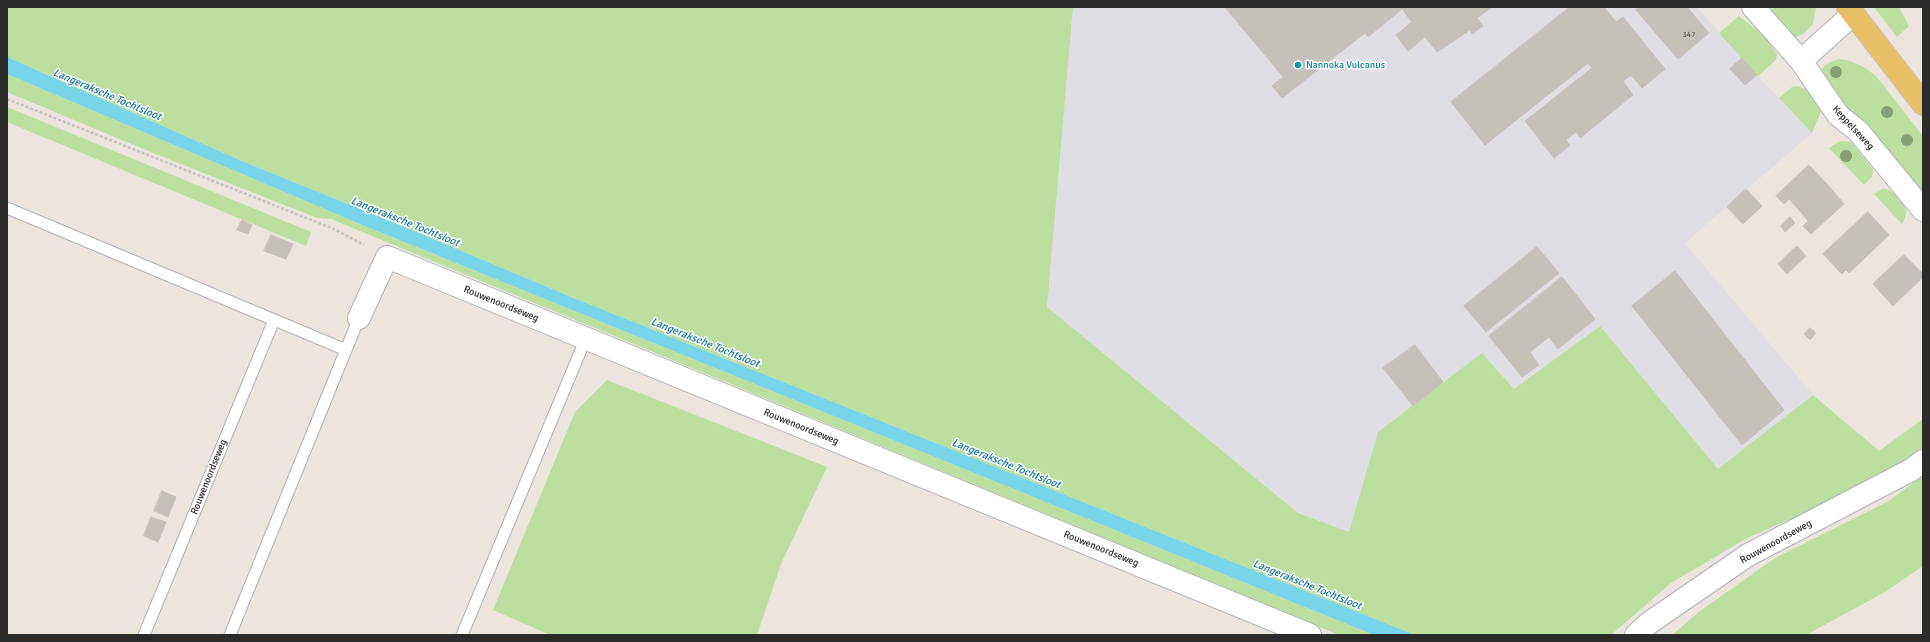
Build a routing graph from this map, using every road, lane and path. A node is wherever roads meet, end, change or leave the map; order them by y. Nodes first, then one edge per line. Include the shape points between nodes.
1 (1753, 7) edge
2 (1851, 10) edge
3 (1801, 61) junction
4 (7, 99) edge
5 (1923, 104) edge
6 (7, 208) edge
7 (1923, 210) edge
8 (387, 257) junction
9 (359, 318) joint
10 (274, 320) junction
11 (586, 338) junction
12 (346, 350) junction
13 (1923, 461) edge
14 (144, 635) edge
15 (230, 635) edge
16 (462, 635) edge
17 (1310, 635) edge
18 (1636, 635) edge

1 - 3 street, Keppelseweg
2 - 3 street
2 - 5 main road
3 - 7 street, Keppelseweg via 1838,115 1858,131
4 - 8 path via 334,229
6 - 10 lane
8 - 9 street
8 - 11 street, Rouwenoordseweg
9 - 12 lane
10 - 12 lane
10 - 14 lane, Rouwenoordseweg
11 - 16 lane
11 - 17 street, Rouwenoordseweg
12 - 15 lane
13 - 18 street, Rouwenoordseweg via 1911,470 1748,555

